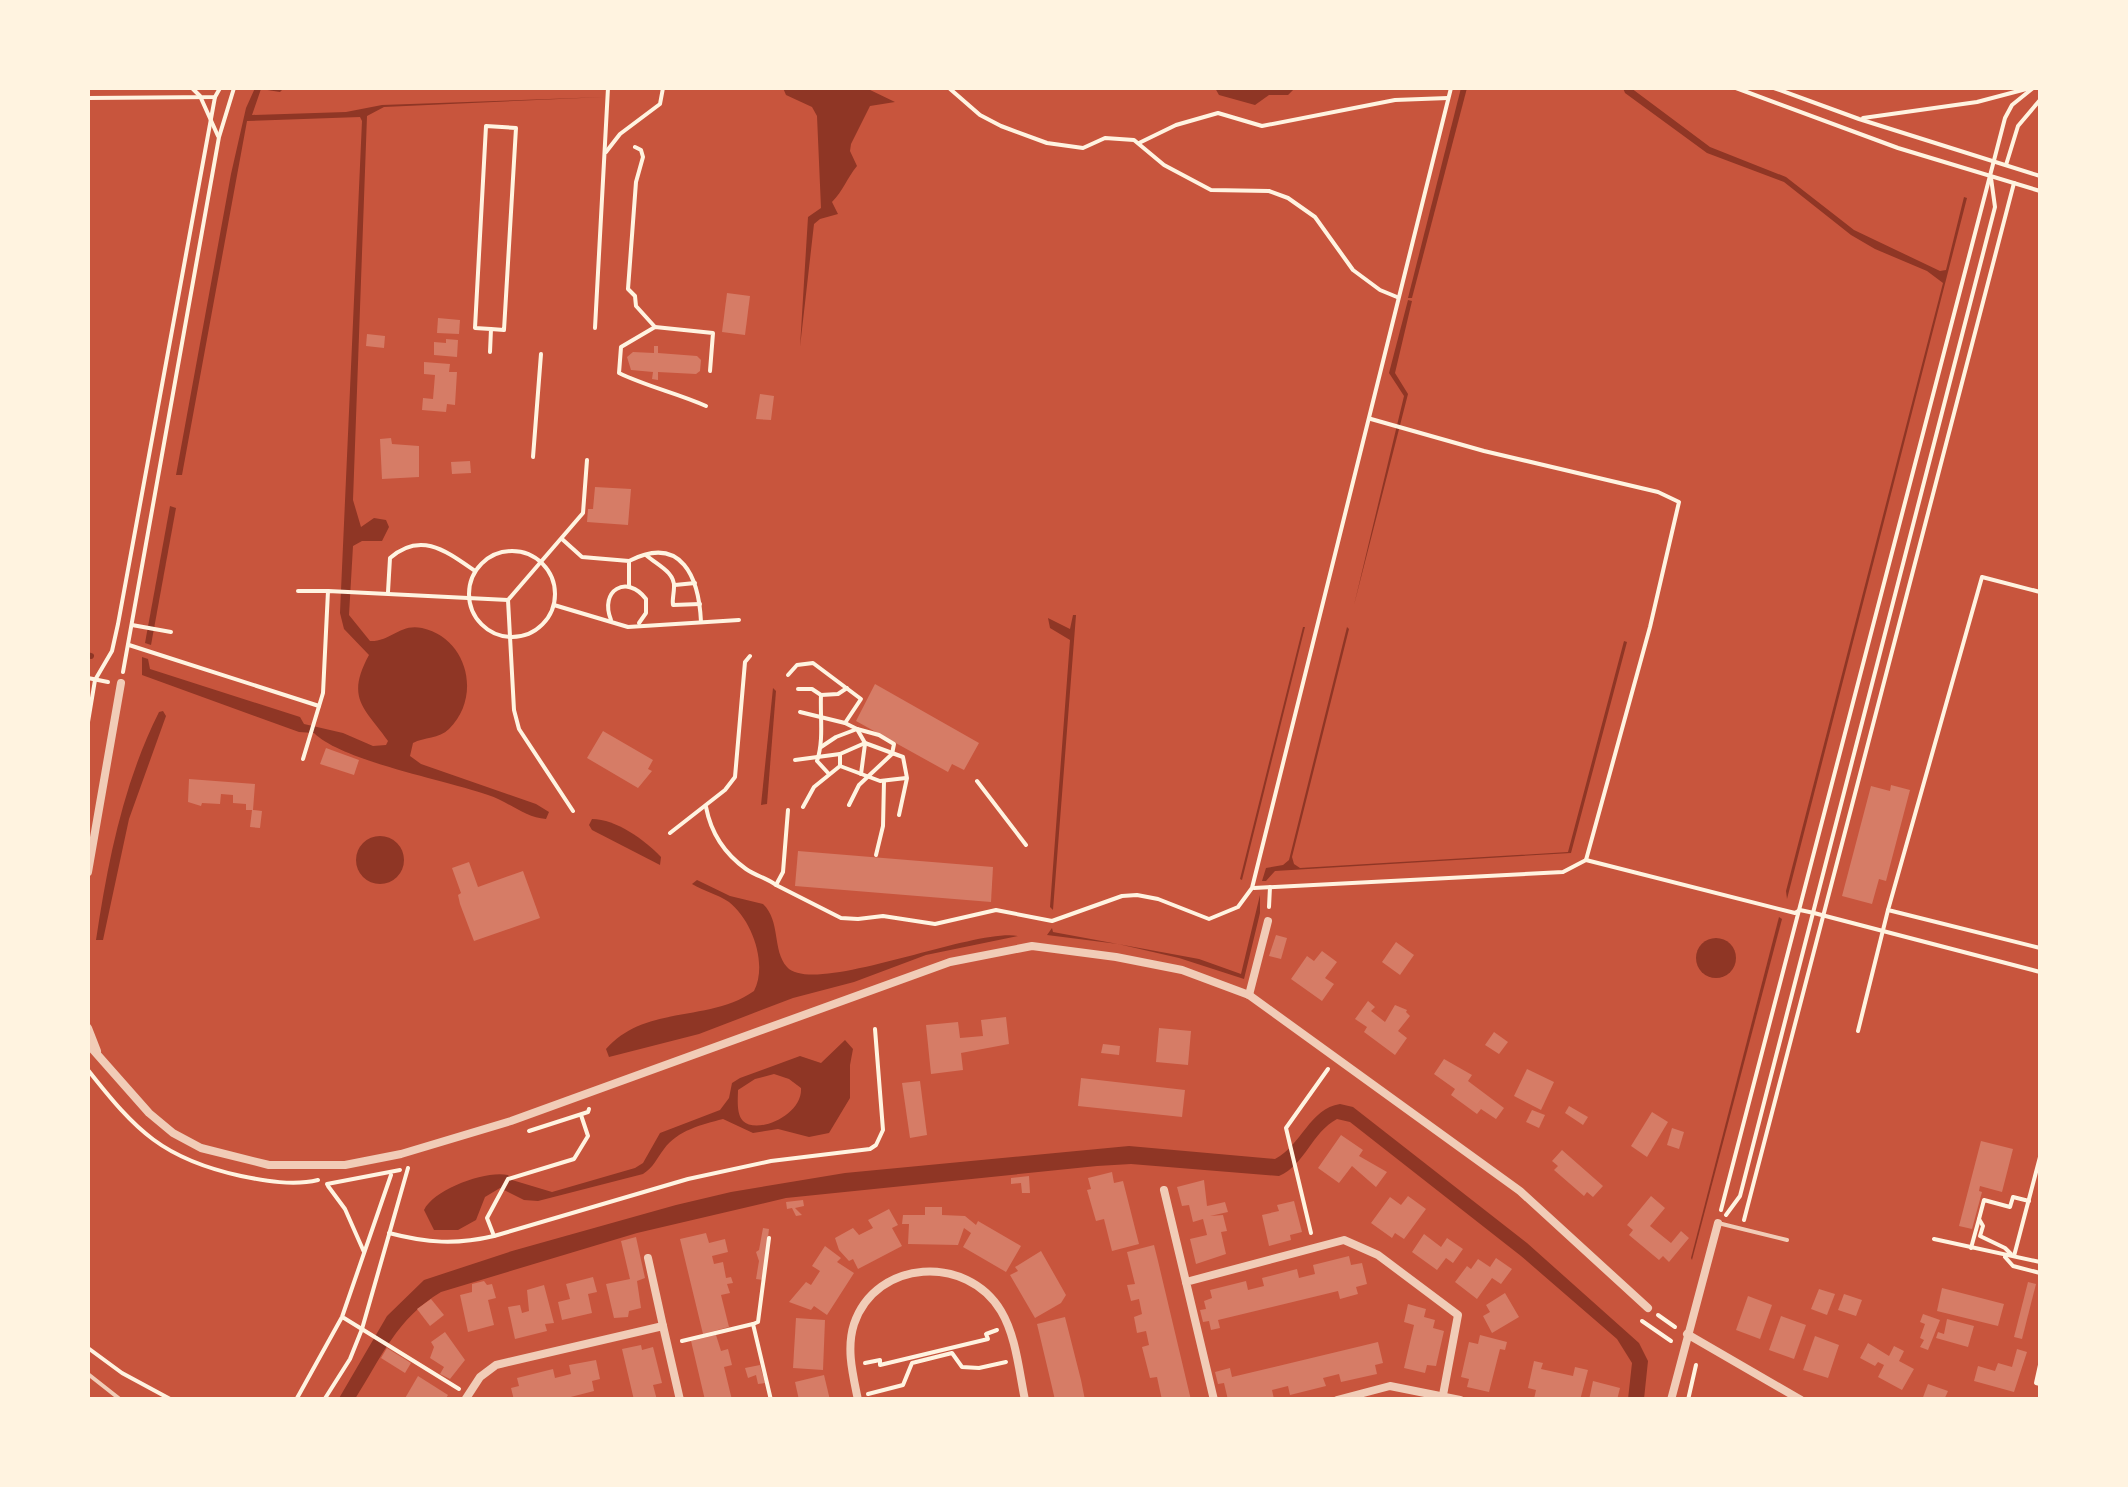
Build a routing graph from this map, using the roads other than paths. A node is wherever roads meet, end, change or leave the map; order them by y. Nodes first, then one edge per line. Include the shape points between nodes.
1 (121, 683) road end
2 (88, 872) edge
3 (1268, 921) road end
4 (1249, 995) junction
5 (88, 1028) edge
6 (88, 1044) edge
7 (98, 1053) junction
8 (1164, 1190) dead end
9 (1718, 1224) joint
10 (1788, 1240) dead end
11 (648, 1258) dead end
12 (1186, 1282) junction
13 (1648, 1308) road end
14 (663, 1326) junction
15 (1687, 1334) junction
16 (88, 1374) edge
17 (1443, 1396) junction
18 (466, 1397) edge
19 (858, 1398) edge
20 (121, 1400) edge
21 (680, 1400) edge
22 (1025, 1400) edge
23 (1214, 1400) edge
24 (1337, 1400) edge
25 (1460, 1400) edge
26 (1671, 1400) edge
27 (1801, 1400) edge

1 - 2 street
3 - 4 street
4 - 7 street via 1145,962 1032,946 1002,950 922,970 511,1121 345,1165 269,1165 186,1140 149,1113
4 - 13 street via 1520,1191
5 - 7 street
6 - 7 street
8 - 12 street
9 - 10 lane
9 - 15 street
11 - 14 street
12 - 17 street via 1344,1240 1378,1254 1458,1315
12 - 23 street
14 - 18 street via 496,1366
14 - 21 street
15 - 26 street
15 - 27 street
16 - 20 lane
17 - 24 street via 1390,1386
17 - 25 street
19 - 22 street via 851,1365 859,1311 882,1286 924,1270 976,1284 992,1298 1008,1327

